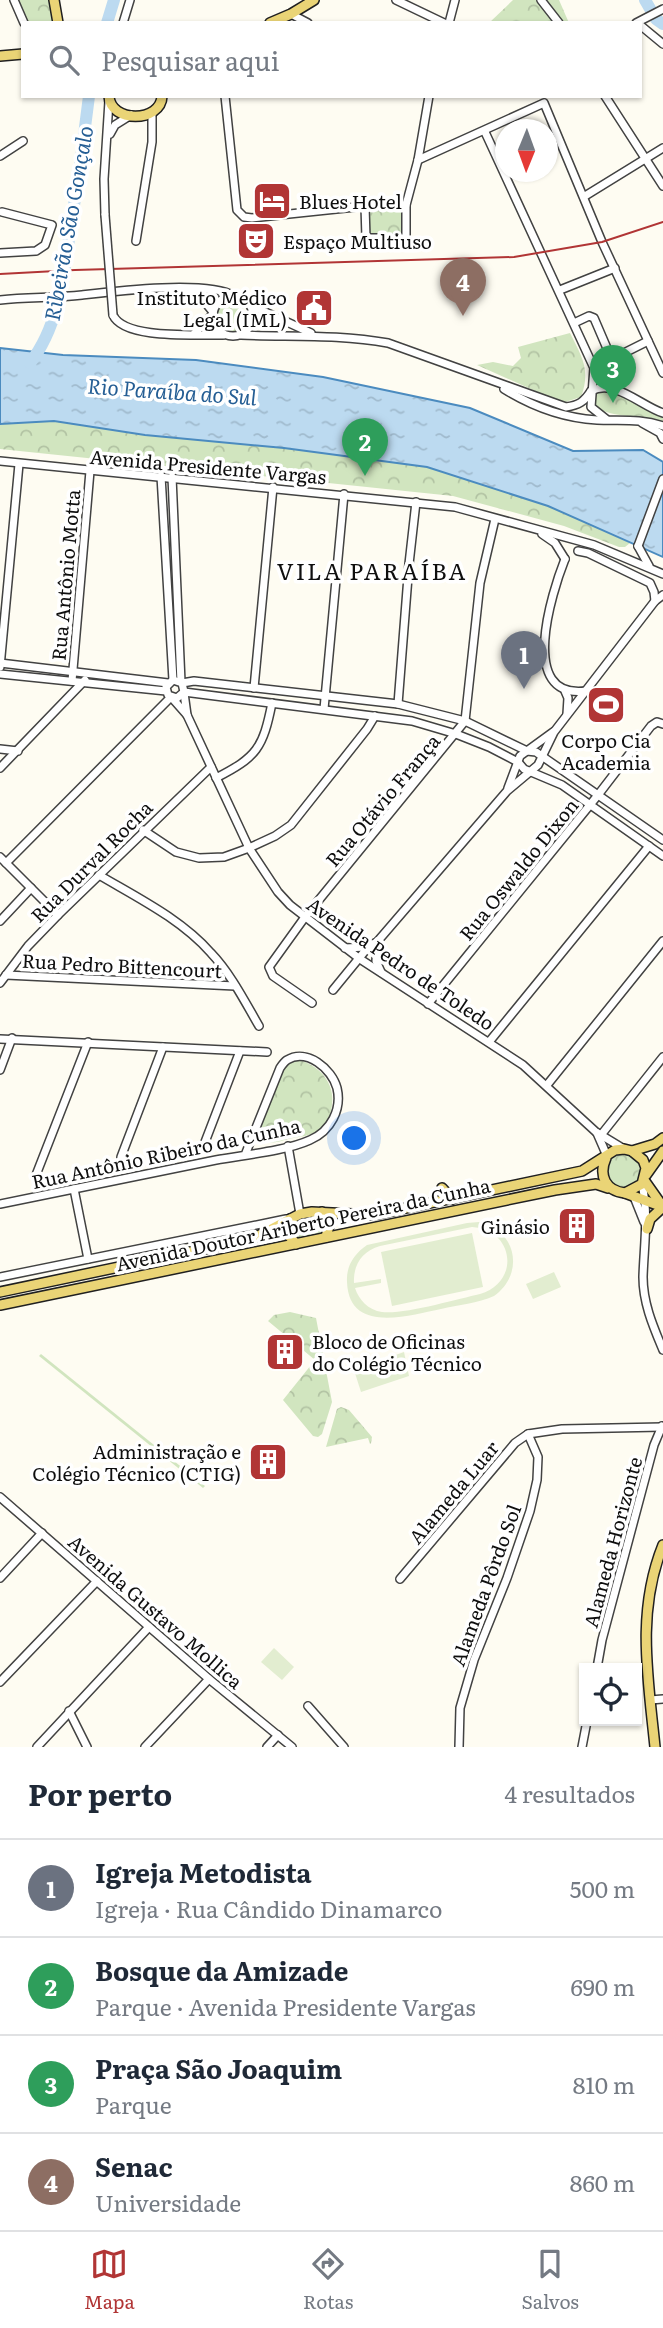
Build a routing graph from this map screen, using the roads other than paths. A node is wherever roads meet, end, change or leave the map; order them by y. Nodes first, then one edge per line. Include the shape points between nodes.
1 (14, 0) edge
2 (54, 0) edge
3 (131, 0) edge
4 (314, 0) edge
5 (396, 0) edge
6 (455, 0) edge
7 (541, 0) edge
8 (412, 3) edge
9 (663, 9) edge
10 (291, 14) junction
11 (23, 21) edge
12 (58, 21) edge
13 (124, 21) edge
14 (275, 21) edge
15 (304, 21) edge
16 (443, 21) edge
17 (447, 21) edge
18 (557, 21) edge
19 (642, 21) edge
20 (642, 26) edge
21 (663, 44) edge
22 (21, 54) edge
23 (0, 56) edge
24 (162, 98) edge
25 (225, 98) edge
26 (429, 98) edge
27 (606, 98) edge
28 (109, 99) edge
29 (152, 114) junction
30 (131, 116) junction
31 (485, 132) junction
32 (107, 138) junction
33 (23, 141) dead end
34 (663, 148) edge
35 (0, 156) edge
36 (645, 159) junction
37 (418, 160) junction
38 (663, 186) edge
39 (585, 196) junction
40 (406, 205) junction
41 (365, 206) junction
42 (2, 212) dead end
43 (136, 240) dead end
44 (0, 253) edge
45 (615, 268) junction
46 (185, 288) junction
47 (560, 290) junction
48 (234, 296) junction
49 (0, 300) edge
50 (250, 305) junction
51 (213, 313) junction
52 (574, 323) junction
53 (194, 334) junction
54 (224, 335) junction
55 (241, 335) junction
56 (315, 335) junction
57 (648, 341) junction
58 (612, 360) junction
59 (594, 368) junction
60 (663, 373) edge
61 (491, 381) junction
62 (591, 391) junction
63 (663, 414) edge
64 (606, 419) junction
65 (632, 419) junction
66 (663, 426) edge
67 (663, 439) edge
68 (0, 461) edge
69 (19, 464) junction
70 (90, 471) junction
71 (161, 476) junction
72 (172, 477) junction
73 (663, 479) edge
74 (273, 487) junction
75 (344, 494) junction
76 (416, 502) junction
77 (495, 519) junction
78 (535, 531) junction
79 (594, 545) junction
80 (638, 545) junction
81 (578, 551) junction
82 (619, 554) junction
83 (565, 559) junction
84 (651, 569) junction
85 (662, 575) edge
86 (661, 595) edge
87 (0, 664) edge
88 (73, 671) junction
89 (85, 672) junction
90 (0, 674) edge
91 (72, 681) junction
92 (85, 683) junction
93 (173, 688) junction
94 (254, 688) junction
95 (565, 691) junction
96 (586, 691) junction
97 (184, 693) junction
98 (325, 695) junction
99 (272, 703) junction
100 (398, 704) junction
101 (324, 709) junction
102 (187, 715) junction
103 (567, 715) junction
104 (375, 716) junction
105 (465, 721) junction
106 (660, 723) edge
107 (554, 732) junction
108 (456, 734) junction
109 (0, 749) edge
110 (18, 751) junction
111 (527, 751) junction
112 (541, 758) junction
113 (518, 762) junction
114 (211, 767) junction
115 (0, 768) edge
116 (530, 770) junction
117 (216, 778) junction
118 (507, 791) junction
119 (598, 795) junction
120 (591, 805) junction
121 (143, 830) junction
122 (663, 840) edge
123 (649, 846) junction
124 (249, 848) junction
125 (663, 856) edge
126 (3, 860) edge
127 (99, 875) junction
128 (30, 887) junction
129 (58, 915) junction
130 (305, 917) junction
131 (0, 921) edge
132 (663, 941) edge
133 (374, 946) junction
134 (345, 947) junction
135 (363, 960) junction
136 (381, 972) junction
137 (6, 975) junction
138 (0, 983) edge
139 (236, 986) junction
140 (332, 990) dead end
141 (312, 1003) dead end
142 (428, 1004) junction
143 (259, 1026) dead end
144 (12, 1038) junction
145 (0, 1039) edge
146 (88, 1042) junction
147 (489, 1042) junction
148 (163, 1046) junction
149 (240, 1051) junction
150 (267, 1052) dead end
151 (663, 1057) edge
152 (0, 1070) edge
153 (547, 1085) junction
154 (599, 1134) junction
155 (663, 1138) edge
156 (205, 1142) dead end
157 (288, 1146) junction
158 (628, 1150) junction
159 (663, 1152) edge
160 (245, 1155) junction
161 (121, 1157) dead end
162 (606, 1157) junction
163 (36, 1175) dead end
164 (643, 1180) junction
165 (74, 1188) junction
166 (442, 1188) dead end
167 (612, 1189) junction
168 (630, 1195) junction
169 (452, 1199) junction
170 (646, 1202) junction
171 (0, 1204) edge
172 (663, 1207) edge
173 (322, 1212) junction
174 (300, 1214) junction
175 (290, 1219) junction
176 (646, 1229) junction
177 (326, 1237) junction
178 (296, 1244) junction
179 (88, 1259) junction
180 (0, 1277) edge
181 (0, 1292) edge
182 (0, 1305) edge
183 (663, 1350) edge
184 (662, 1427) edge
185 (528, 1434) junction
186 (0, 1497) edge
187 (42, 1533) junction
188 (663, 1545) edge
189 (0, 1578) edge
190 (400, 1579) dead end
191 (97, 1581) junction
192 (149, 1627) junction
193 (598, 1663) edge
194 (209, 1679) junction
195 (0, 1682) edge
196 (663, 1699) edge
197 (650, 1700) junction
198 (308, 1706) dead end
199 (69, 1711) junction
200 (586, 1726) edge
201 (278, 1735) junction
202 (37, 1747) edge
203 (87, 1747) edge
204 (145, 1747) edge
205 (267, 1747) edge
206 (292, 1747) edge
207 (344, 1747) edge
208 (459, 1747) edge
209 (582, 1747) edge
210 (654, 1747) edge

1 - 11 street
2 - 12 main road
3 - 13 street
4 - 10 main road
5 - 8 street
6 - 17 street
7 - 18 street
8 - 16 street
9 - 19 street
10 - 14 main road
10 - 15 street
20 - 21 street
22 - 23 main road
24 - 29 main road
25 - 41 street via 237,210 244,217
26 - 37 street
27 - 36 street
28 - 30 main road via 113,109
28 - 32 street
29 - 30 main road
29 - 43 street via 152,142
30 - 32 street via 115,125
31 - 37 street
31 - 39 street via 544,103
31 - 47 street
32 - 53 street, bridge via 105,215 113,315 118,324 130,329
33 - 35 street
34 - 36 street
36 - 38 street
36 - 39 street
37 - 40 street
39 - 45 street
40 - 41 street
40 - 41 street via 406,238 366,238
42 - 44 street via 52,225 45,245 36,251
45 - 47 street
45 - 57 street
46 - 48 street
46 - 49 street
46 - 51 street via 200,296
47 - 52 street
48 - 50 street
48 - 51 street via 222,299
50 - 55 street via 253,319
50 - 56 street
51 - 53 street
51 - 54 street via 215,326
52 - 58 street via 594,318
52 - 59 street
53 - 54 street
54 - 55 street
55 - 56 street
56 - 61 street via 388,342
57 - 58 street
57 - 60 street
58 - 59 street
59 - 62 street
61 - 62 street via 566,407 577,405
61 - 64 street via 545,410
62 - 63 street via 611,388
62 - 64 street via 591,407
64 - 65 street
65 - 66 street
65 - 67 street via 649,425
68 - 69 street, Avenida Presidente Vargas
69 - 70 street, Avenida Presidente Vargas
69 - 87 street
70 - 71 street, Avenida Presidente Vargas
70 - 88 street, Rua Antônio Motta
71 - 72 street, Avenida Presidente Vargas
71 - 93 street
72 - 74 street, Avenida Presidente Vargas
72 - 93 street
73 - 80 street
74 - 75 street, Avenida Presidente Vargas
74 - 94 street
75 - 76 street, Avenida Presidente Vargas
75 - 98 street
76 - 77 street, Avenida Presidente Vargas
76 - 100 street
77 - 78 street, Avenida Presidente Vargas
77 - 105 street via 480,583
78 - 79 street, Avenida Presidente Vargas
78 - 83 street, Avenida Presidente Vargas via 555,542
79 - 81 street
79 - 82 street, Avenida Presidente Vargas
80 - 82 street
80 - 84 street
81 - 83 street
81 - 86 street via 650,583
82 - 84 street, Avenida Presidente Vargas
83 - 95 street via 552,592 545,652 551,678
84 - 85 street, Avenida Presidente Vargas
86 - 96 street
87 - 88 street
88 - 89 street
88 - 91 street, Rua Antônio Motta
89 - 92 street
89 - 93 street
90 - 91 street
91 - 92 street
92 - 93 street
92 - 110 street
93 - 94 street via 194,681
93 - 97 street
93 - 97 street via 177,698
93 - 102 street
93 - 126 street
94 - 98 street
95 - 96 street
95 - 103 street
96 - 103 street
97 - 99 street
97 - 102 street
98 - 100 street
98 - 101 street
99 - 101 street
99 - 117 street via 256,753
100 - 105 street
101 - 104 street
102 - 114 street, Avenida Pedro de Toledo
103 - 107 street
104 - 108 street
104 - 124 street via 291,825
105 - 108 street, Rua Otávio França
105 - 111 street
106 - 119 street, Rua Oswaldo Dixon via 651,726
107 - 111 street
107 - 112 street
108 - 113 street
108 - 130 street, Rua Otávio França
109 - 110 street
110 - 115 street
111 - 112 street
111 - 113 street
112 - 116 street
112 - 119 street
113 - 116 street
113 - 118 street
114 - 117 street, Avenida Pedro de Toledo
114 - 121 street, Rua Durval Rocha
116 - 118 street
116 - 120 street
117 - 124 street, Avenida Pedro de Toledo
118 - 133 street
119 - 120 street, Rua Oswaldo Dixon
119 - 122 street
120 - 123 street
120 - 142 street, Rua Oswaldo Dixon
121 - 124 street via 176,852 199,858 224,857
121 - 127 street, Rua Durval Rocha
123 - 125 street
123 - 147 street
124 - 130 street, Avenida Pedro de Toledo via 278,892
126 - 128 street
127 - 129 street, Rua Durval Rocha
127 - 139 street via 189,931
128 - 129 street
128 - 131 street
129 - 137 street, Rua Durval Rocha
130 - 134 street, Avenida Pedro de Toledo
130 - 141 street, Rua Otávio França via 268,967 273,976
132 - 153 street
133 - 134 street
133 - 135 street
133 - 136 street
134 - 135 street, Avenida Pedro de Toledo
135 - 136 street, Avenida Pedro de Toledo
135 - 140 street
136 - 142 street, Avenida Pedro de Toledo
137 - 138 street, Rua Durval Rocha
137 - 139 street, Rua Pedro Bittencourt
139 - 143 street
142 - 147 street, Avenida Pedro de Toledo
144 - 145 street
144 - 146 street
144 - 152 street
146 - 148 street
146 - 163 street
147 - 153 street, Avenida Pedro de Toledo
148 - 149 street
148 - 161 street
149 - 150 street
149 - 156 street
151 - 154 street
153 - 154 street, Avenida Pedro de Toledo
154 - 158 street, Avenida Pedro de Toledo
154 - 162 street, Avenida Pedro de Toledo
155 - 158 main road via 641,1150
157 - 160 street, Rua Antônio Ribeiro da Cunha
157 - 160 street, Rua Antônio Ribeiro da Cunha via 311,1140 325,1130 338,1106 335,1080 327,1069 302,1057 289,1059 280,1068
157 - 174 street
158 - 162 main road via 615,1150
158 - 164 main road via 643,1160
159 - 164 main road
160 - 165 street, Rua Antônio Ribeiro da Cunha
162 - 167 main road via 602,1176
162 - 169 main road, Avenida Doutor Ariberto Pereira da Cunha via 582,1171
164 - 168 main road
164 - 170 street
164 - 172 main road
165 - 171 street, Rua Antônio Ribeiro da Cunha
165 - 179 street
166 - 169 main road
167 - 168 main road
167 - 177 main road, Avenida Doutor Ariberto Pereira da Cunha via 596,1184
168 - 170 main road
168 - 176 street
169 - 173 main road, Avenida Doutor Ariberto Pereira da Cunha via 373,1215
170 - 172 main road
170 - 176 street
172 - 176 main road
173 - 174 main road, Avenida Doutor Ariberto Pereira da Cunha
173 - 177 main road via 330,1222
174 - 175 main road, Avenida Doutor Ariberto Pereira da Cunha
175 - 178 main road via 286,1232
175 - 179 street, Avenida Doutor Ariberto Pereira da Cunha
175 - 181 main road, Avenida Doutor Ariberto Pereira da Cunha via 238,1242
176 - 183 street via 645,1299
177 - 178 main road, Avenida Doutor Ariberto Pereira da Cunha
178 - 182 main road, Avenida Doutor Ariberto Pereira da Cunha
179 - 180 street, Avenida Doutor Ariberto Pereira da Cunha
184 - 185 street
184 - 193 street, Alameda Horizonte
185 - 190 street, Alameda Luar via 515,1443
185 - 208 street, Alameda Pôrdo Sol via 538,1457 530,1511 463,1696
186 - 187 street, Avenida Gustavo Mollica
187 - 189 street
187 - 191 street, Avenida Gustavo Mollica
188 - 197 main road via 648,1597 645,1633
191 - 192 street, Avenida Gustavo Mollica
191 - 195 street
192 - 194 street, Avenida Gustavo Mollica
192 - 199 street
194 - 201 street, Avenida Gustavo Mollica
194 - 204 street
196 - 197 street
197 - 210 main road
198 - 207 street
199 - 202 street
199 - 203 street
200 - 209 street
201 - 205 street
201 - 206 street, Avenida Gustavo Mollica

